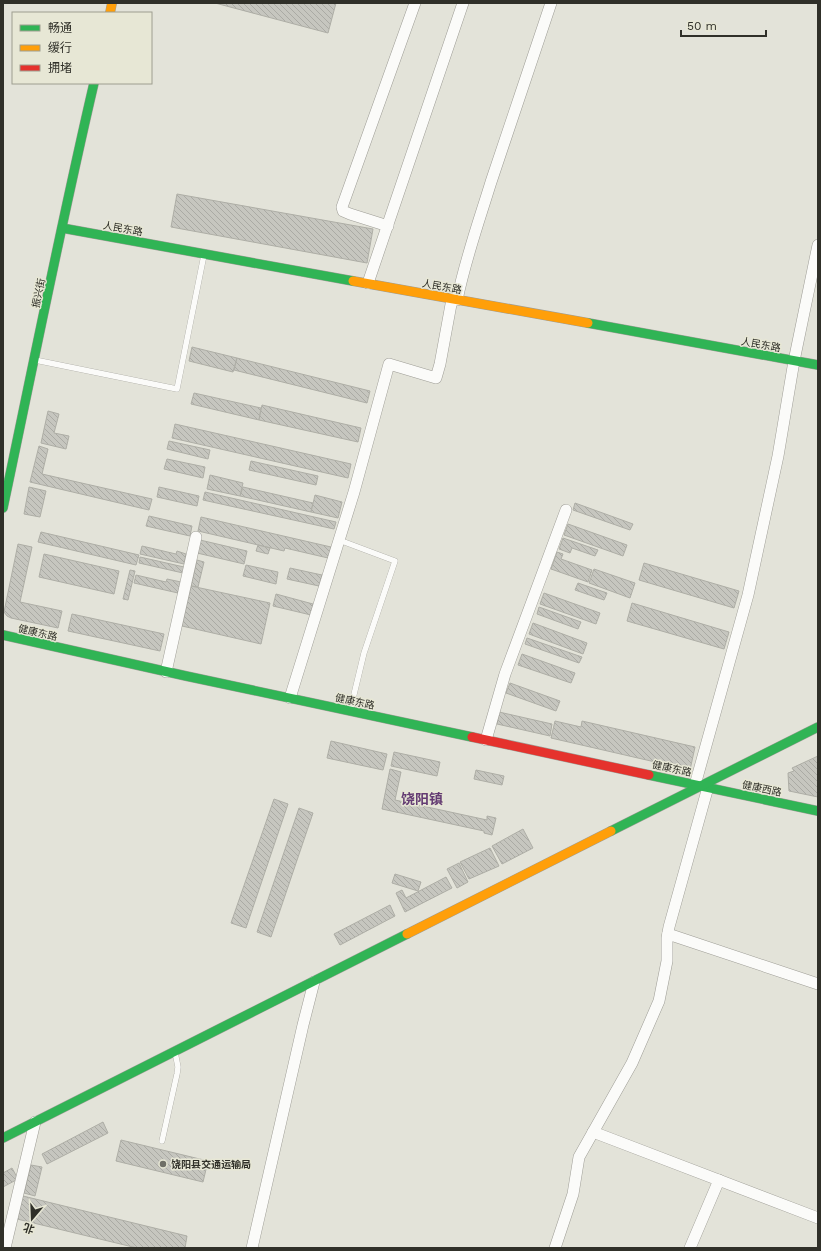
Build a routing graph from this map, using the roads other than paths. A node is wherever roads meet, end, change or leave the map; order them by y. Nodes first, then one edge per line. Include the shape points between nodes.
1 (415, 3) edge
2 (463, 3) edge
3 (551, 3) edge
4 (94, 84) edge
5 (388, 226) junction
6 (62, 228) junction
7 (818, 245) edge
8 (204, 253) junction
9 (368, 283) junction
10 (455, 299) junction
11 (35, 360) junction
12 (794, 361) junction
13 (818, 365) edge
14 (3, 508) edge
15 (566, 510) dead end
16 (196, 537) dead end
17 (339, 540) junction
18 (3, 635) edge
19 (166, 672) junction
20 (290, 698) junction
21 (350, 711) junction
22 (818, 727) edge
23 (486, 740) junction
24 (702, 786) junction
25 (818, 811) edge
26 (668, 934) junction
27 (314, 982) junction
28 (818, 984) edge
29 (175, 1052) junction
30 (35, 1122) junction
31 (594, 1132) junction
32 (3, 1138) edge
33 (162, 1142) dead end
34 (719, 1180) junction
35 (818, 1218) edge
36 (5, 1248) edge
37 (252, 1248) edge
38 (555, 1248) edge
39 (690, 1248) edge

1 - 5 street via 342,207 343,211 350,214
2 - 5 street
3 - 10 street
4 - 6 street, 振兴街
5 - 9 street
6 - 8 street, 人民东路
6 - 11 street, 振兴街
7 - 12 street
8 - 9 street, 人民东路
8 - 11 lane via 177,389
9 - 10 street, 人民东路
10 - 12 street, 人民东路
10 - 17 street via 436,378 389,364
11 - 14 street, 振兴街
12 - 13 street, 人民东路
12 - 24 street via 778,456 748,595
15 - 23 street via 505,674
16 - 19 street
17 - 20 street
17 - 21 lane via 396,561 364,653
18 - 19 street, 健康东路
19 - 20 street, 健康东路
20 - 21 street, 健康东路
21 - 23 street, 健康东路
22 - 24 street
23 - 24 street, 健康东路
24 - 25 street, 健康西路
24 - 26 street
24 - 27 street
26 - 28 street
26 - 31 street via 667,961 659,1001 632,1063
27 - 29 street
27 - 37 street
29 - 30 street
29 - 33 lane via 177,1074
30 - 32 street
30 - 36 street
31 - 34 street
31 - 38 street via 579,1157 573,1194
34 - 35 street
34 - 39 street

